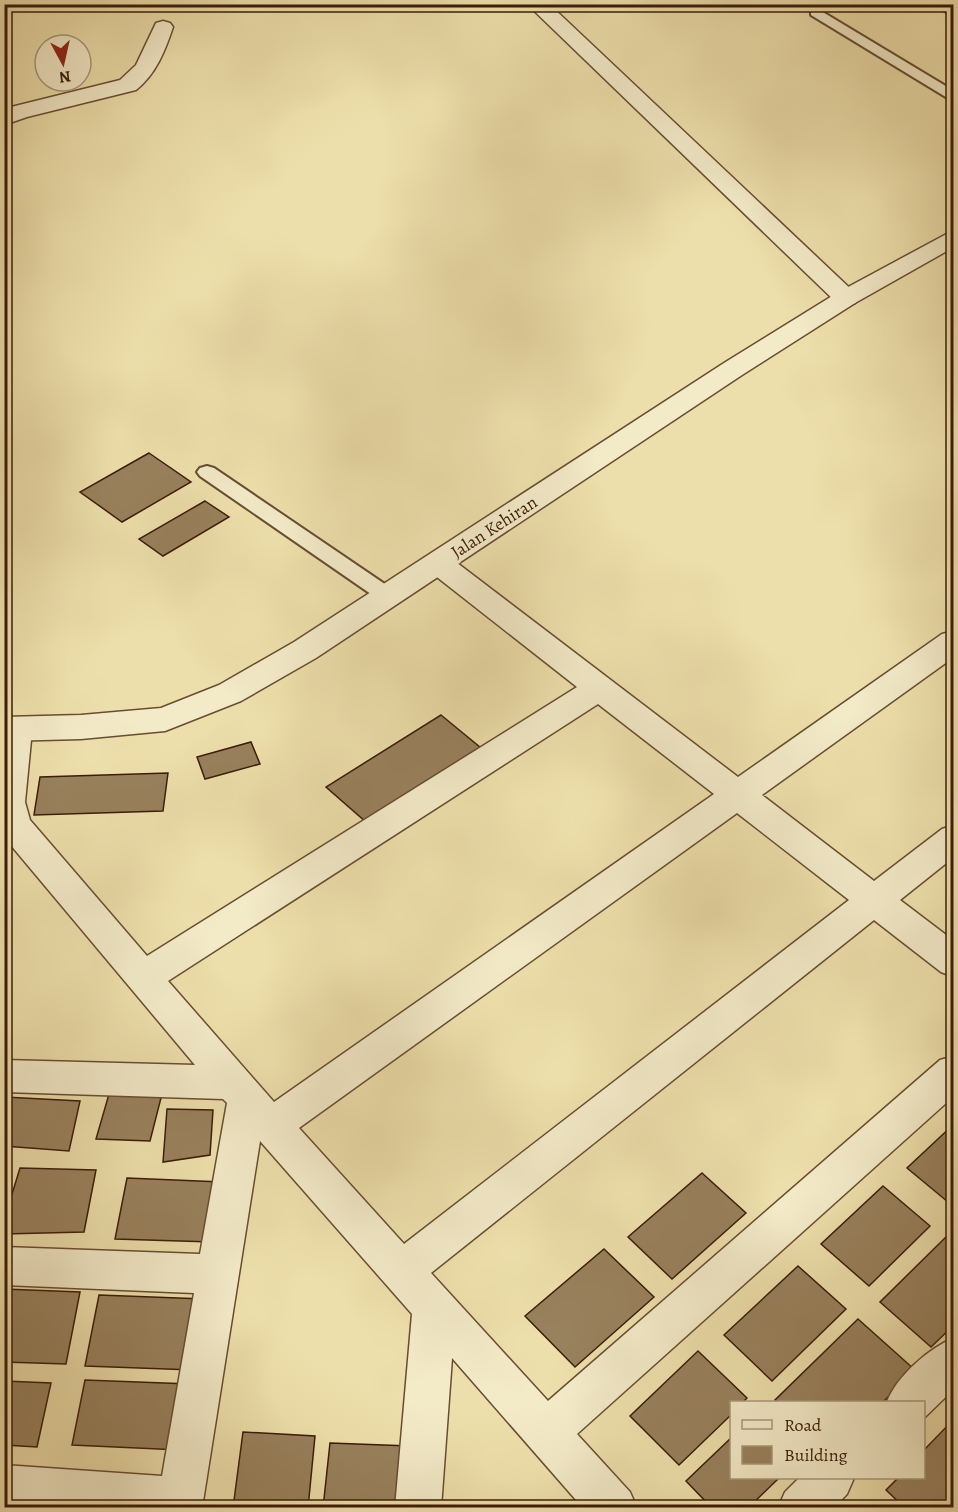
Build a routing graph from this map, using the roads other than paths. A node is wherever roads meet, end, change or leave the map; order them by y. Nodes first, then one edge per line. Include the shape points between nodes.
1 (537, 4) edge
2 (942, 4) edge
3 (954, 11) edge
4 (816, 12) dead end
5 (163, 27) dead end
6 (954, 98) edge
7 (4, 119) edge
8 (954, 237) edge
9 (846, 298) junction
10 (207, 472) dead end
11 (438, 563) junction
12 (388, 596) junction
13 (953, 642) edge
14 (599, 688) junction
15 (10, 729) edge
16 (737, 795) junction
17 (954, 838) edge
18 (875, 902) junction
19 (954, 963) edge
20 (143, 978) junction
21 (954, 1072) edge
22 (4, 1076) edge
23 (251, 1103) junction
24 (4, 1266) edge
25 (402, 1271) junction
26 (218, 1274) junction
27 (434, 1307) junction
28 (954, 1359) edge
29 (910, 1401) edge
30 (546, 1432) junction
31 (830, 1479) edge
32 (4, 1488) edge
33 (179, 1504) edge
34 (418, 1508) edge
35 (614, 1508) edge
36 (801, 1508) edge

1 - 9 street
2 - 3 street
4 - 6 lane
5 - 7 street via 140,77 128,85
8 - 9 street, Jalan Kehiran
9 - 11 street, Jalan Kehiran
10 - 12 lane
11 - 12 street, Jalan Kehiran
11 - 14 street
12 - 15 street, Jalan Kehiran via 230,693 165,719 81,728
13 - 16 street
14 - 16 street
14 - 20 street
15 - 20 street via 8,802 14,825
16 - 18 street
16 - 23 street
17 - 18 street
18 - 19 street
18 - 25 street
20 - 23 street
21 - 30 street
22 - 23 street
23 - 25 street
23 - 26 street
24 - 26 street
25 - 27 street
26 - 33 street
27 - 30 street
27 - 34 street
28 - 29 street
30 - 35 street
31 - 36 street
32 - 33 street

